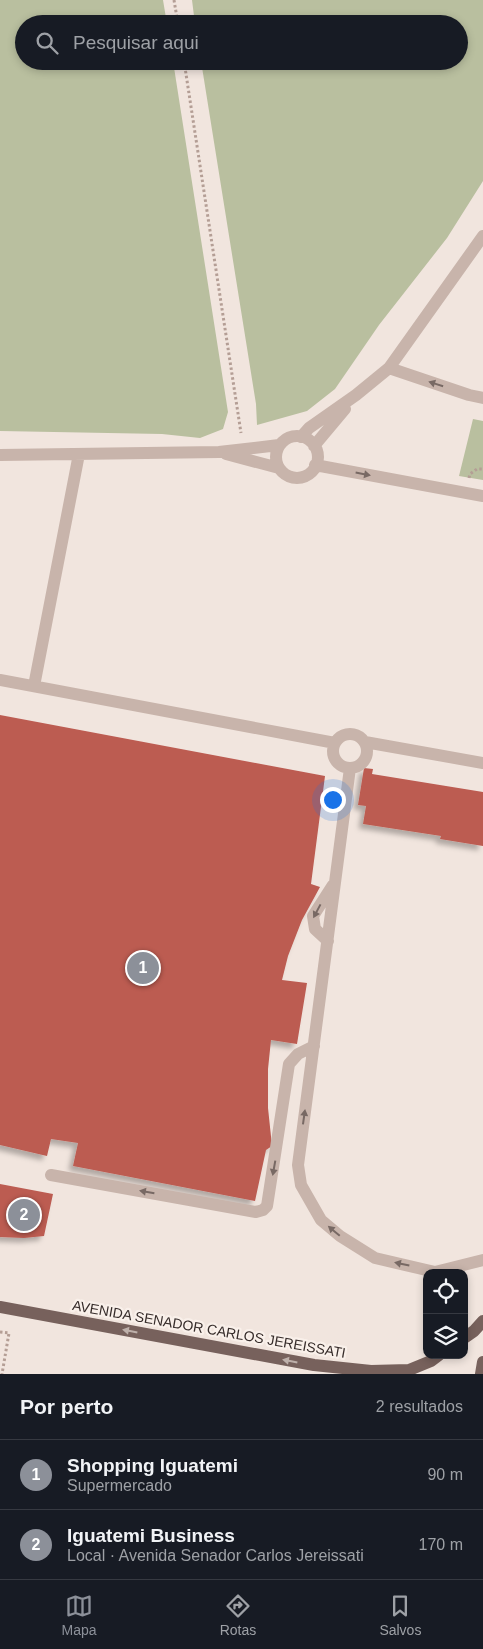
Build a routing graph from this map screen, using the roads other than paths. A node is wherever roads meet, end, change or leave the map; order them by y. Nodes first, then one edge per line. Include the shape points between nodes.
1 (483, 236) edge
2 (388, 368) junction
3 (356, 395) junction
4 (483, 398) edge
5 (301, 436) junction
6 (280, 445) junction
7 (314, 446) junction
8 (219, 452) junction
9 (79, 454) junction
10 (0, 455) edge
11 (315, 465) junction
12 (279, 468) junction
13 (483, 496) edge
14 (0, 680) edge
15 (34, 686) junction
16 (335, 742) junction
17 (364, 742) junction
18 (483, 763) edge
19 (350, 768) junction
20 (336, 880) junction
21 (328, 941) junction
22 (314, 1046) junction
23 (286, 1092) junction
24 (307, 1095) junction
25 (280, 1134) junction
26 (302, 1137) junction
27 (51, 1175) dead end
28 (483, 1260) edge
29 (0, 1307) edge
30 (483, 1321) edge
31 (468, 1335) edge
32 (434, 1359) edge
33 (483, 1362) edge
34 (482, 1374) edge

1 - 2 street
2 - 3 street
4 -> 2 street
3 - 5 street
3 - 7 street
5 - 6 street via 285,439
5 - 7 street
6 - 8 street
6 - 12 street via 276,452
7 - 11 street via 317,453
8 - 9 street
8 - 12 street
9 - 10 street
9 - 15 street
11 - 12 street via 308,475 300,477 284,474
11 -> 13 street
14 - 15 street
15 - 16 street
16 - 17 street via 349,734
16 - 19 street via 335,760
17 - 18 street
17 - 19 street via 367,750 365,759 359,766
19 - 20 street
20 - 21 street
20 -> 21 street via 312,916 315,929
21 - 22 street
22 - 23 street via 293,1059
22 - 24 street
23 - 24 street
23 - 25 street
26 -> 24 street
25 - 26 street
25 -> 27 street via 267,1206 256,1212
28 -> 26 street via 435,1272 375,1258 340,1236 321,1220 301,1185 298,1165
32 -> 29 main road, AVENIDA SENADOR CARLOS JEREISSATI via 409,1370 371,1371 314,1365
30 - 31 main road
33 - 34 main road

